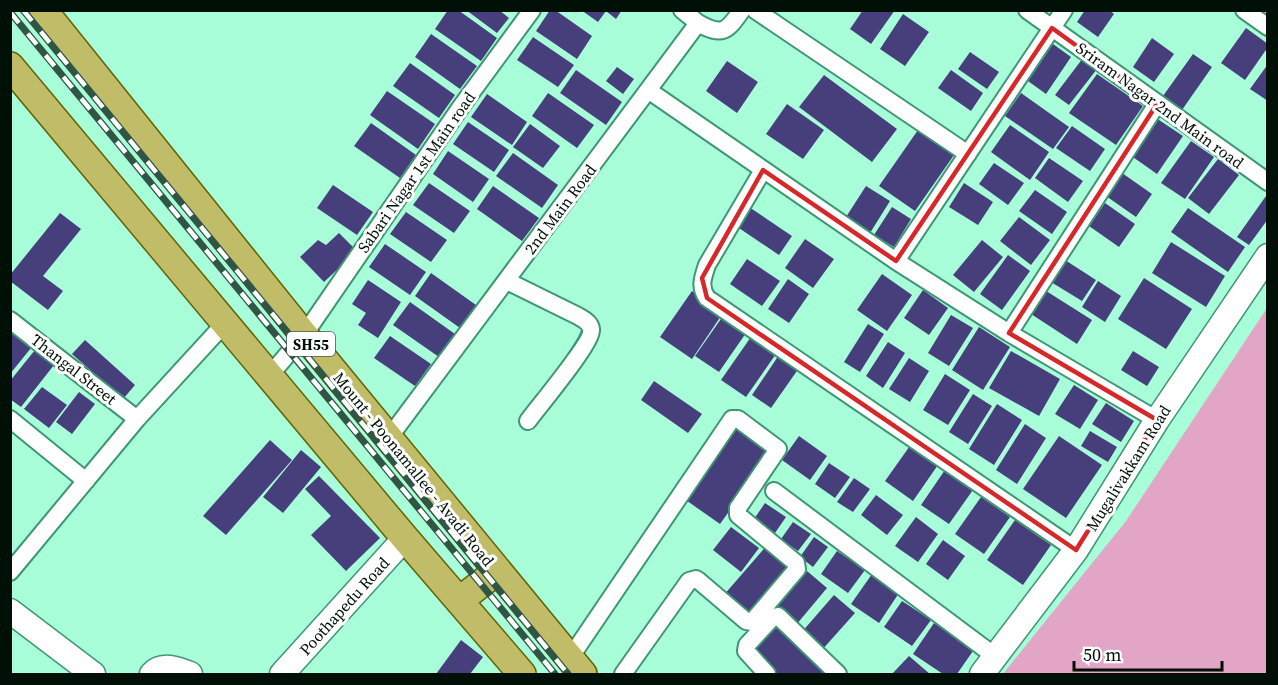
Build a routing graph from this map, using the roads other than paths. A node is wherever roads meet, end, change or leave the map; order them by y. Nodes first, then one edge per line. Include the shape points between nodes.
1 (43, 10) edge
2 (532, 10) edge
3 (682, 10) edge
4 (742, 10) edge
5 (755, 10) edge
6 (1027, 10) edge
7 (1064, 10) edge
8 (1244, 10) edge
9 (698, 23) junction
10 (1268, 27) edge
11 (1052, 28) junction
12 (10, 66) edge
13 (648, 90) junction
14 (1157, 104) junction
15 (968, 154) junction
16 (763, 170) junction
17 (1268, 182) edge
18 (1268, 256) edge
19 (896, 261) junction
20 (507, 280) junction
21 (10, 320) edge
22 (226, 322) junction
23 (1009, 333) junction
24 (304, 335) junction
25 (270, 375) junction
26 (10, 419) edge
27 (136, 419) junction
28 (1157, 420) junction
29 (528, 421) dead end
30 (388, 439) junction
31 (86, 481) junction
32 (774, 490) dead end
33 (405, 538) junction
34 (1076, 550) junction
35 (497, 571) junction
36 (10, 572) edge
37 (459, 601) junction
38 (10, 611) edge
39 (577, 666) edge
40 (989, 666) edge
41 (93, 675) edge
42 (152, 675) edge
43 (190, 675) edge
44 (282, 675) edge
45 (522, 675) edge
46 (623, 675) edge
47 (767, 675) edge
48 (838, 675) edge

1 - 24 main road, Mount - Poonamallee - Avadi Road / SH55
2 - 24 street, Sabari Nagar 1st Main road
3 - 9 street
4 - 9 street via 724,31 710,30
5 - 15 street
6 - 11 street, Sriram Nagar 2nd Main road
7 - 11 street
8 - 10 street
9 - 13 street, 2nd Main Road
11 - 14 street, Sriram Nagar 2nd Main road
11 - 15 street
12 - 22 main road
13 - 16 street
13 - 20 street, 2nd Main Road
14 - 17 street, Sriram Nagar 2nd Main road
14 - 23 street
15 - 19 street
16 - 19 street
16 - 34 street via 707,265 702,278 707,298
18 - 28 street, Mugalivakkam Road
19 - 23 street
20 - 29 street via 587,321 591,329 581,351
20 - 30 street, 2nd Main Road
21 - 27 street, Thangal Street
22 - 25 main road
22 - 27 street
23 - 28 street
24 - 25 street, Sabari Nagar 1st Main road
24 - 30 main road, Mount - Poonamallee - Avadi Road / SH55
25 - 33 main road
26 - 31 street
27 - 31 street
28 - 34 street, Mugalivakkam Road
30 - 35 main road, Mount - Poonamallee - Avadi Road / SH55
31 - 36 street
32 - 40 street
33 - 37 main road
33 - 44 street, Poothapedu Road
34 - 40 street, Mugalivakkam Road
35 - 37 main road
35 - 39 main road, Mount - Poonamallee - Avadi Road / SH55
37 - 45 main road
38 - 41 street
39 - 46 street via 732,419 738,419 778,449 738,508 738,515 796,563 797,569 752,622 696,579 689,581
42 - 43 street via 157,669 176,668
47 - 48 street via 746,651 747,645 778,616

